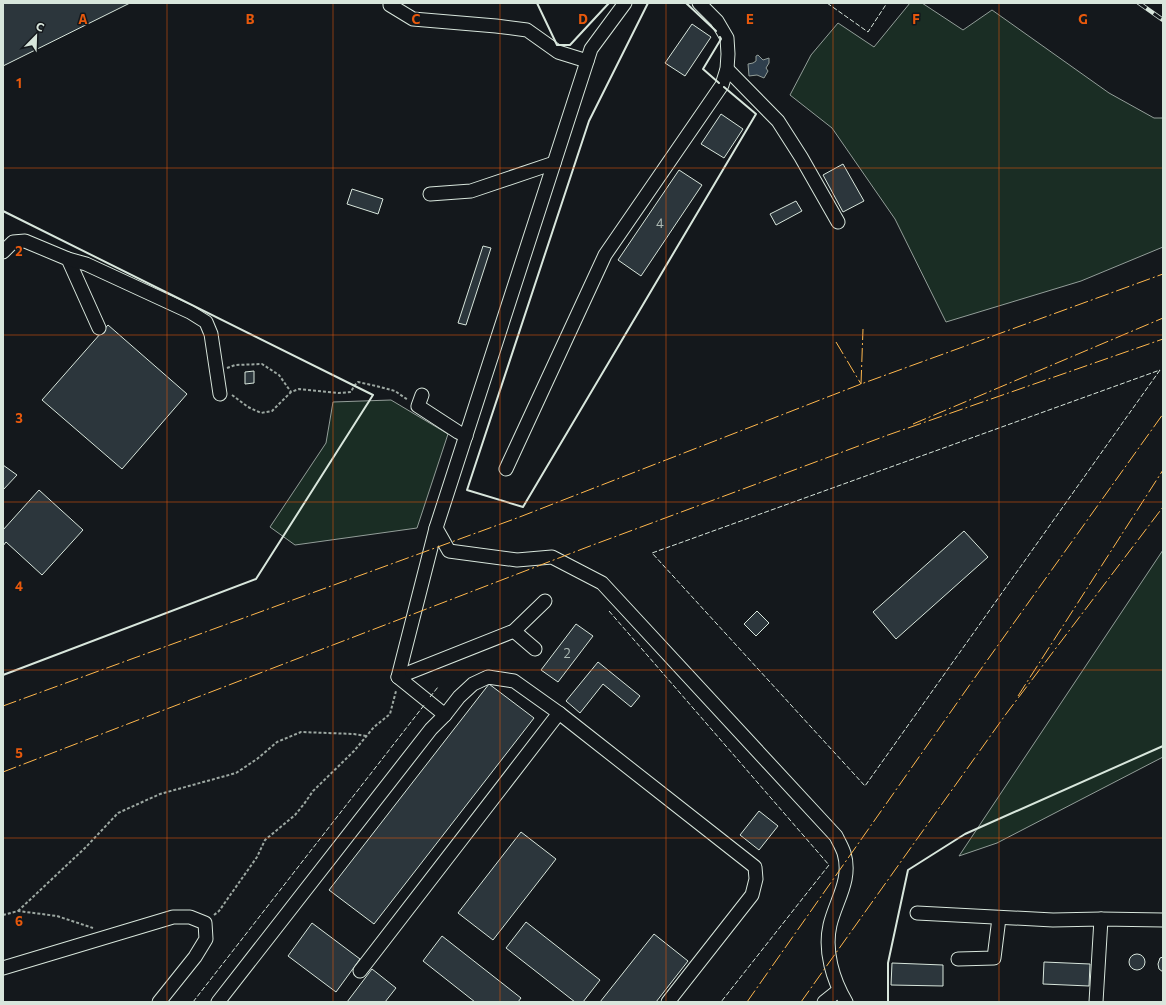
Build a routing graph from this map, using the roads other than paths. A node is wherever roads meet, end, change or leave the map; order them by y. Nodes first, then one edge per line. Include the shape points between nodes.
1 (390, 3) edge
2 (625, 3) edge
3 (699, 3) edge
4 (587, 61) junction
5 (727, 69) junction
6 (554, 163) junction
7 (430, 194) dead end
8 (838, 222) dead end
9 (3, 252) edge
10 (68, 259) junction
11 (99, 328) dead end
12 (219, 390) road end
13 (420, 400) road end
14 (466, 436) junction
15 (506, 469) dead end
16 (436, 528) junction
17 (544, 601) dead end
18 (514, 631) junction
19 (535, 650) dead end
20 (398, 677) junction
21 (559, 713) junction
22 (445, 715) junction
23 (917, 913) dead end
24 (999, 918) junction
25 (1101, 919) junction
26 (1163, 920) edge
27 (958, 959) dead end
28 (3, 968) edge
29 (360, 971) dead end
30 (839, 990) junction
31 (159, 1002) edge
32 (218, 1002) edge
33 (668, 1002) edge
34 (824, 1002) edge
35 (846, 1002) edge
36 (1096, 1002) edge

1 - 4 street via 413,19 527,30 558,52
2 - 4 street via 591,49
3 - 5 street via 717,22 727,38
4 - 6 street
5 - 8 street via 778,122
5 - 15 street via 722,85 605,255
6 - 7 street via 471,190
6 - 14 street
9 - 10 street via 13,242 25,241
10 - 11 street
10 - 12 street via 86,264 190,312 206,322 211,334
13 - 14 street
14 - 16 street
16 - 20 street
16 - 30 street via 449,551 517,560 552,557 602,583 836,836 844,854 846,880 830,925 828,944 830,962
17 - 18 street
18 - 19 street
18 - 20 street
20 - 22 street
21 - 22 street via 514,681 488,677 473,684
21 - 29 street
21 - 33 street via 755,867 756,879 752,895
22 - 32 street via 431,729
23 - 24 street
24 - 25 street
24 - 27 street via 994,958
25 - 26 street
25 - 36 street
28 - 31 street via 173,917 190,917 205,923 206,940
30 - 34 street
30 - 35 street

